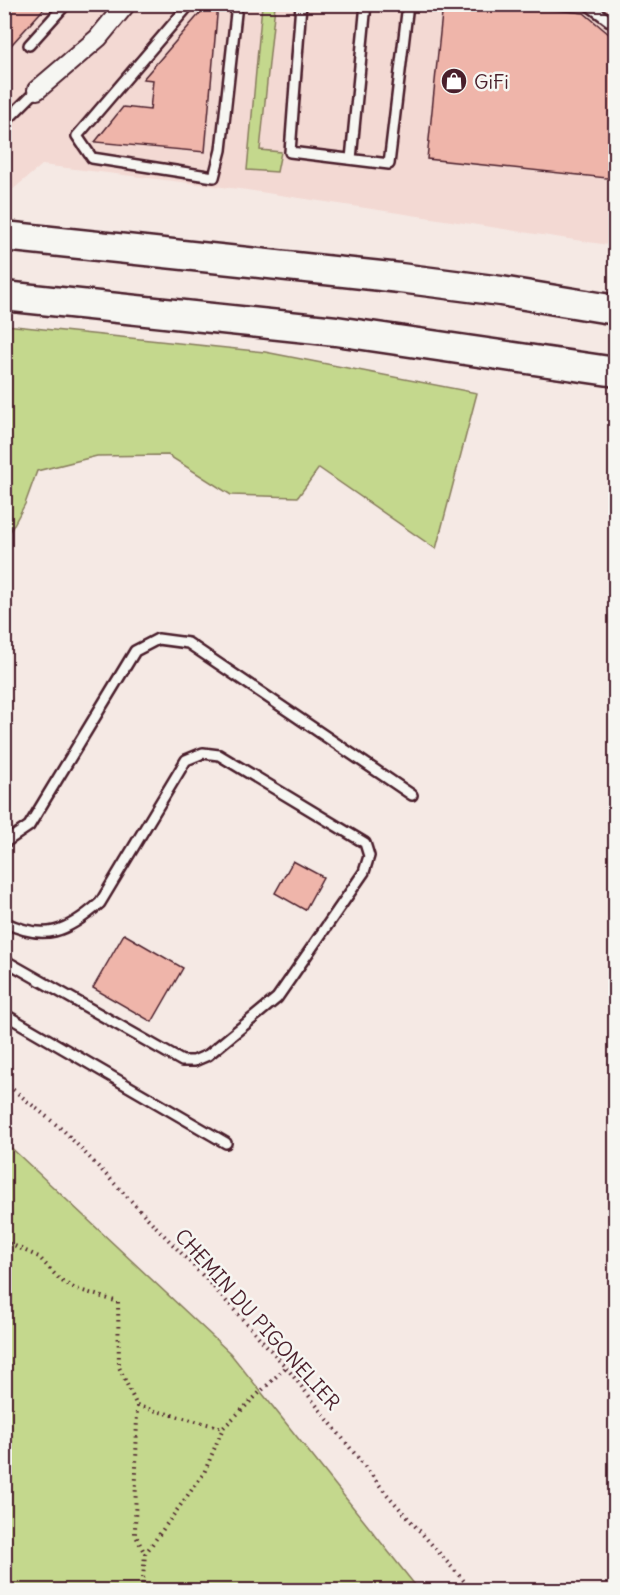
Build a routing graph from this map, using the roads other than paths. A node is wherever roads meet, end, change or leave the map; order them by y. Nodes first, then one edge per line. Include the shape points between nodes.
1 (66, 4) edge
2 (126, 4) edge
3 (190, 4) edge
4 (237, 4) edge
5 (301, 4) edge
6 (366, 4) edge
7 (408, 4) edge
8 (587, 4) edge
9 (615, 26) edge
10 (29, 45) dead end
11 (37, 90) joint
12 (4, 123) edge
13 (351, 159) junction
14 (4, 231) edge
15 (4, 236) edge
16 (34, 239) junction
17 (4, 296) edge
18 (615, 310) edge
19 (540, 359) junction
20 (615, 372) edge
21 (615, 385) edge
22 (412, 795) dead end
23 (4, 843) edge
24 (4, 922) edge
25 (4, 960) edge
26 (4, 1014) edge
27 (226, 1143) dead end

1 - 10 lane
2 - 11 street via 98,38
3 - 4 lane via 77,136 92,158 213,177 220,150
5 - 13 lane via 290,152
6 - 13 lane
7 - 13 lane via 389,164
8 - 9 lane
11 - 12 lane
14 - 16 main road
15 - 16 main road
16 - 18 main road via 400,278
17 - 19 main road via 336,331
19 - 20 main road
19 - 21 main road
22 - 23 lane via 188,642 158,639 135,651 28,826
24 - 25 lane via 24,932 46,934 85,917 100,903 186,760 203,753 219,755 365,843 369,856 364,872 277,998 208,1055 194,1061 182,1061
26 - 27 lane

